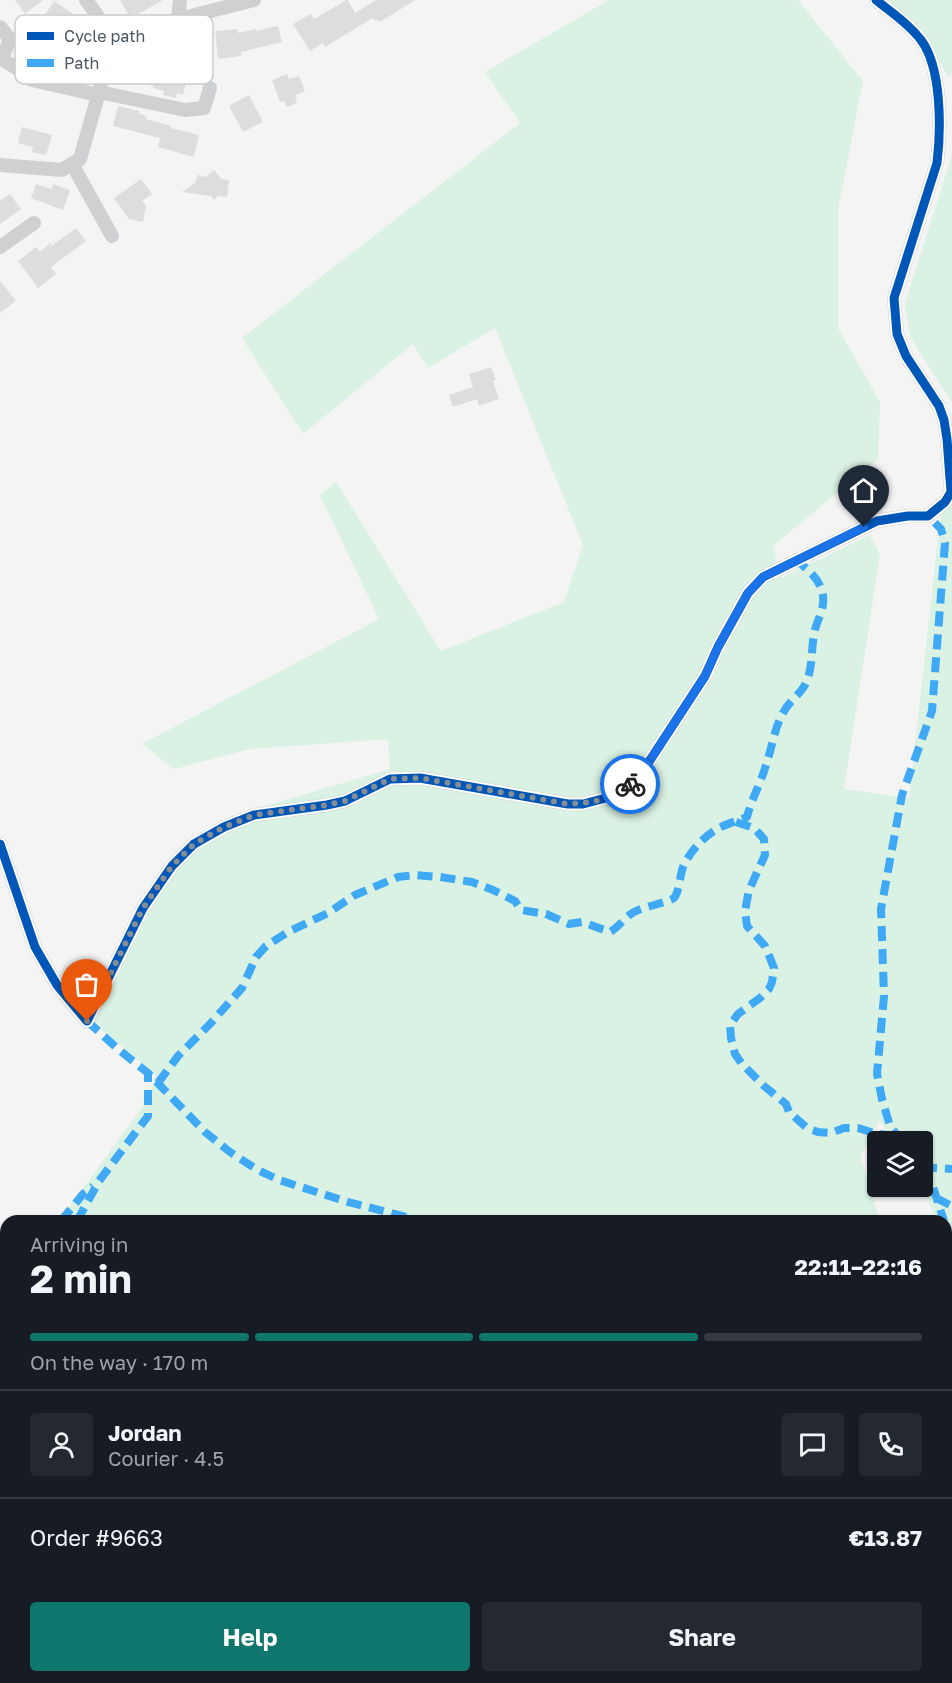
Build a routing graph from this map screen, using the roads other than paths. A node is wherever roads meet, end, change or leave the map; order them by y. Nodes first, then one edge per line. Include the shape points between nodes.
1 (86, 0) edge
2 (180, 0) edge
3 (254, 0) edge
4 (876, 0) edge
5 (97, 15) edge
6 (178, 15) edge
7 (194, 15) edge
8 (0, 27) edge
9 (1, 58) edge
10 (15, 67) edge
11 (52, 84) edge
12 (100, 84) edge
13 (210, 88) dead end
14 (98, 93) junction
15 (72, 164) junction
16 (0, 165) edge
17 (34, 223) dead end
18 (112, 236) dead end
19 (0, 247) edge
20 (0, 843) edge

1 - 5 street
2 - 6 street
3 - 7 street
4 - 20 street via 923,42 937,77 936,163 894,298 897,334 906,356 944,420 951,492 945,502 928,516 877,521 763,577 748,593 705,676 641,774 627,788 606,798 568,804 420,778 390,779 345,801 254,815 194,844 172,866 143,908 87,1021 57,985 35,946
8 - 9 street via 10,39
9 - 10 street
11 - 14 street
12 - 14 street
13 - 14 street via 204,108 185,110
14 - 15 street via 80,159
15 - 16 street via 62,170
15 - 18 street
17 - 19 street

